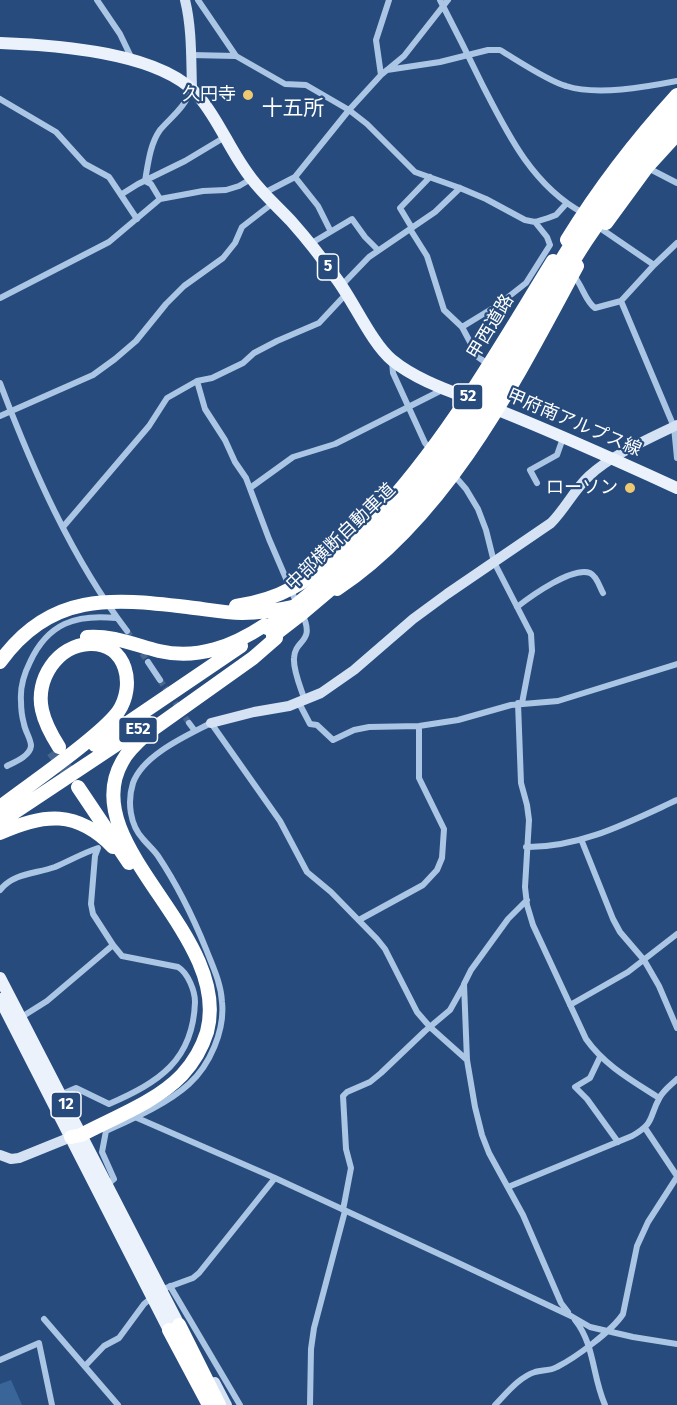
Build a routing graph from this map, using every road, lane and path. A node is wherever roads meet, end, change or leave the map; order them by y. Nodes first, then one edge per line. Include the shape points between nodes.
1 (97, 0) edge
2 (185, 0) edge
3 (198, 0) edge
4 (389, 0) edge
5 (448, 0) edge
6 (442, 3) edge
7 (0, 43) edge
8 (191, 55) junction
9 (236, 56) junction
10 (468, 56) junction
11 (133, 61) junction
12 (387, 70) junction
13 (381, 75) junction
14 (677, 81) edge
15 (192, 88) junction
16 (677, 95) edge
17 (0, 99) edge
18 (677, 108) edge
19 (349, 110) junction
20 (677, 123) edge
21 (677, 134) edge
22 (225, 137) junction
23 (647, 167) junction
24 (295, 177) junction
25 (430, 177) junction
26 (251, 179) junction
27 (145, 181) junction
28 (677, 183) edge
29 (460, 188) junction
30 (122, 194) junction
31 (269, 198) junction
32 (160, 199) junction
33 (566, 204) junction
34 (584, 213) junction
35 (137, 219) junction
36 (535, 222) junction
37 (411, 228) junction
38 (601, 229) junction
39 (330, 230) junction
40 (677, 243) edge
41 (310, 244) junction
42 (378, 250) junction
43 (654, 265) junction
44 (573, 275) junction
45 (344, 289) junction
46 (0, 298) edge
47 (621, 301) junction
48 (462, 327) junction
49 (392, 360) junction
50 (489, 365) junction
51 (196, 381) junction
52 (0, 383) edge
53 (445, 389) junction
54 (468, 398) junction
55 (408, 407) junction
56 (497, 409) junction
57 (11, 412) junction
58 (0, 416) edge
59 (675, 426) edge
60 (563, 438) junction
61 (432, 450) junction
62 (677, 458) edge
63 (612, 459) junction
64 (453, 474) junction
65 (537, 483) dead end
66 (250, 488) junction
67 (677, 488) edge
68 (63, 527) junction
69 (494, 562) junction
70 (291, 589) junction
71 (603, 593) dead end
72 (105, 600) junction
73 (298, 605) junction
74 (189, 607) junction
75 (518, 607) junction
76 (116, 618) junction
77 (126, 631) tunnel mouth
78 (270, 632) junction
79 (0, 662) edge
80 (148, 662) tunnel mouth
81 (677, 664) edge
82 (160, 680) tunnel mouth
83 (302, 702) junction
84 (520, 703) junction
85 (189, 723) tunnel mouth
86 (211, 723) junction
87 (419, 726) junction
88 (195, 731) junction
89 (8, 766) dead end
90 (81, 785) tunnel mouth
91 (677, 800) edge
92 (0, 809) edge
93 (0, 822) edge
94 (0, 833) edge
95 (581, 839) junction
96 (526, 847) junction
97 (132, 861) junction
98 (0, 890) edge
99 (527, 900) junction
100 (359, 920) junction
101 (677, 934) edge
102 (113, 945) junction
103 (644, 960) junction
104 (0, 978) edge
105 (464, 984) junction
106 (0, 999) edge
107 (570, 1005) junction
108 (675, 1019) edge
109 (17, 1021) junction
110 (430, 1027) junction
111 (677, 1028) edge
112 (600, 1057) junction
113 (467, 1060) junction
114 (677, 1079) edge
115 (60, 1095) junction
116 (659, 1098) junction
117 (135, 1118) junction
118 (645, 1128) junction
119 (77, 1134) junction
120 (618, 1142) junction
121 (0, 1155) edge
122 (677, 1162) edge
123 (670, 1166) junction
124 (677, 1177) edge
125 (274, 1178) junction
126 (107, 1185) junction
127 (508, 1187) junction
128 (344, 1210) junction
129 (111, 1216) junction
130 (131, 1232) junction
131 (167, 1288) junction
132 (150, 1299) junction
133 (571, 1316) junction
134 (44, 1319) dead end
135 (174, 1327) junction
136 (607, 1331) junction
137 (677, 1344) edge
138 (589, 1345) junction
139 (0, 1360) edge
140 (85, 1366) junction
141 (52, 1405) edge
142 (118, 1405) edge
143 (202, 1405) edge
144 (208, 1405) edge
145 (219, 1405) edge
146 (227, 1405) edge
147 (240, 1405) edge
148 (310, 1405) edge
149 (495, 1405) edge
150 (605, 1405) edge

1 - 11 street
2 - 8 street
3 - 9 street
4 - 13 street via 376,40
5 - 6 street
6 - 10 street
6 - 12 street via 404,56
7 - 11 main road, 甲府南アルプス線 / 5 via 64,47
8 - 9 street
8 - 15 street
9 - 19 street via 285,84 306,85
10 - 12 street
10 - 14 street via 500,50 565,86 588,89 642,88
10 - 33 street via 528,166
11 - 15 main road, 甲府南アルプス線 / 5 via 175,76
12 - 13 street
13 - 19 street
15 - 22 main road, 甲府南アルプス線 / 5
15 - 27 street via 180,110 154,141
16 - 34 highway, 甲西道路 / 52 via 640,135
17 - 30 street via 56,132 85,164 109,177
18 - 78 highway, 中部横断自動車道 / E52, bridge via 576,237 448,447 373,537
19 - 24 street
19 - 25 street via 415,172
20 - 78 highway, 中部横断自動車道, bridge via 585,242 494,397 442,472 358,566 313,607
21 - 23 highway, 甲西道路 / 52
22 - 26 main road, 甲府南アルプス線 / 5
22 - 27 street
23 - 28 street
23 - 38 highway, 甲西道路 / 52
24 - 31 street via 270,189
24 - 39 street via 318,206
25 - 29 street
25 - 37 street via 400,208
26 - 31 main road, 甲府南アルプス線 / 5
26 - 32 street via 226,190
27 - 30 street
27 - 32 street
29 - 36 street
29 - 37 street
30 - 35 street
31 - 41 main road, 甲府南アルプス線 / 5
31 - 57 street via 223,258 184,286 115,359 93,375
32 - 35 street
33 - 34 street
33 - 36 street via 556,215
34 - 38 street
34 - 50 highway, 甲西道路 / 52
35 - 46 street via 109,242
36 - 48 street via 550,245 526,283
37 - 42 street
37 - 48 street via 427,256 444,310
38 - 43 street
38 - 44 highway, 甲西道路 / 52
39 - 41 street
39 - 42 street via 352,219
40 - 43 street
41 - 45 main road, 甲府南アルプス線 / 5
42 - 45 street
43 - 47 street
44 - 47 street via 591,306
44 - 56 highway, 甲西道路 / 52
45 - 49 main road, 甲府南アルプス線 / 5
45 - 51 street via 319,323 277,341 222,373
47 - 59 street
48 - 50 street via 478,357
49 - 53 main road, 甲府南アルプス線 / 5
49 - 55 street via 393,373
50 - 54 highway, 甲西道路 / 52
51 - 66 street via 205,409
51 - 68 street via 167,398 149,426
52 - 57 street
53 - 54 main road, 甲府南アルプス線 / 5
53 - 55 street
54 - 56 main road, 甲府南アルプス線 / 5
54 - 61 highway, 甲西道路 / 52
55 - 61 street
55 - 66 street via 335,444 293,458
56 - 60 main road, 甲府南アルプス線 / 5
56 - 64 highway, 甲西道路 / 52
57 - 58 street
57 - 68 street
59 - 62 street
59 - 63 street
60 - 63 main road, 甲府南アルプス線 / 5
60 - 65 street via 557,455 530,470
61 - 70 highway, 甲西道路 / 52 via 364,530
63 - 67 main road, 甲府南アルプス線 / 5
63 - 69 street via 588,477 551,523
64 - 69 street via 478,509
64 - 73 highway, 甲西道路 / 52 via 369,566 337,589
66 - 70 street
68 - 72 street
69 - 75 street
69 - 83 street via 413,619 338,682
70 - 73 street
70 - 74 highway, 甲西道路 / 52 via 243,605
71 - 75 street via 589,572 549,584
72 - 74 highway, 甲西道路 / 52
72 - 76 street
72 - 79 highway, 甲西道路 / 52 via 51,616 19,639
73 - 74 highway, 甲西道路 / 52 via 241,613
73 - 83 street via 307,633 294,662
75 - 84 street via 532,642
76 - 77 street
76 - 89 street via 75,620 45,637 22,683 22,716 31,746 28,753
78 - 92 highway, 中部横断自動車道 / E52
78 - 92 highway via 199,654 167,652 100,636 64,645 46,660 33,696 38,723 56,749 41,708 43,683 60,657 90,644 108,649 122,661 128,677 126,695 103,728
78 - 93 highway, 中部横断自動車道 / E52 via 237,664
78 - 97 highway via 228,676 149,732 121,763 114,785 115,808
80 - 82 street
81 - 84 street via 558,701
83 - 86 street
83 - 87 street via 310,724 317,724 333,740 369,727
84 - 87 street
84 - 96 street via 521,783 529,820
85 - 88 street
86 - 88 street
86 - 100 street via 280,821 307,872
87 - 100 street via 419,778 444,829 442,858 423,885
88 - 117 street via 142,767 133,783 130,826 157,855 194,918 219,984 223,1003 219,1032 207,1060 187,1086
90 - 97 highway
91 - 95 street
94 - 97 highway via 44,818 67,819 97,834
95 - 96 street
95 - 103 street via 613,919
96 - 99 street
97 - 119 highway via 197,969 204,996 203,1023 193,1051 171,1077
98 - 102 street via 24,873 57,866 99,847 95,856 93,914
99 - 105 street via 508,919
99 - 107 street via 533,925
100 - 110 street via 385,949 407,995
101 - 103 street
102 - 109 street
102 - 115 street via 122,956 184,970 195,995 189,1040 167,1072 109,1104 76,1089
103 - 107 street
103 - 108 street
104 - 109 main road, 12
105 - 110 street via 450,1010
105 - 113 street
106 - 109 main road, 12
107 - 112 street via 586,1039
108 - 111 street
109 - 115 main road, 12
109 - 119 main road, 12
110 - 113 street
110 - 128 street via 370,1082 344,1096 346,1149 351,1168
112 - 116 street
112 - 120 street via 590,1078 575,1087
113 - 127 street via 482,1135
114 - 116 street
115 - 119 main road, 12
116 - 118 street
117 - 125 street
117 - 126 street via 106,1131 102,1152 114,1179
118 - 120 street
118 - 123 street
119 - 121 street via 19,1158
119 - 126 main road, 12
119 - 129 main road, 12
120 - 127 street
122 - 123 street
123 - 124 street
124 - 136 street via 637,1246 623,1314
125 - 128 street
125 - 131 street via 199,1273
126 - 130 main road, 12
127 - 133 street via 561,1304
128 - 133 street
128 - 148 street via 314,1328
129 - 132 street
129 - 135 main road, 12
130 - 131 street
130 - 135 main road, 12
131 - 146 street
131 - 147 street
132 - 140 street via 119,1338 104,1346
132 - 143 street
133 - 136 street
133 - 138 street via 585,1332
134 - 140 street
135 - 144 highway, 12
135 - 145 highway, 12
136 - 137 street
136 - 138 street
138 - 149 street via 556,1368 534,1372
138 - 150 street
139 - 141 street via 39,1343
140 - 142 street

